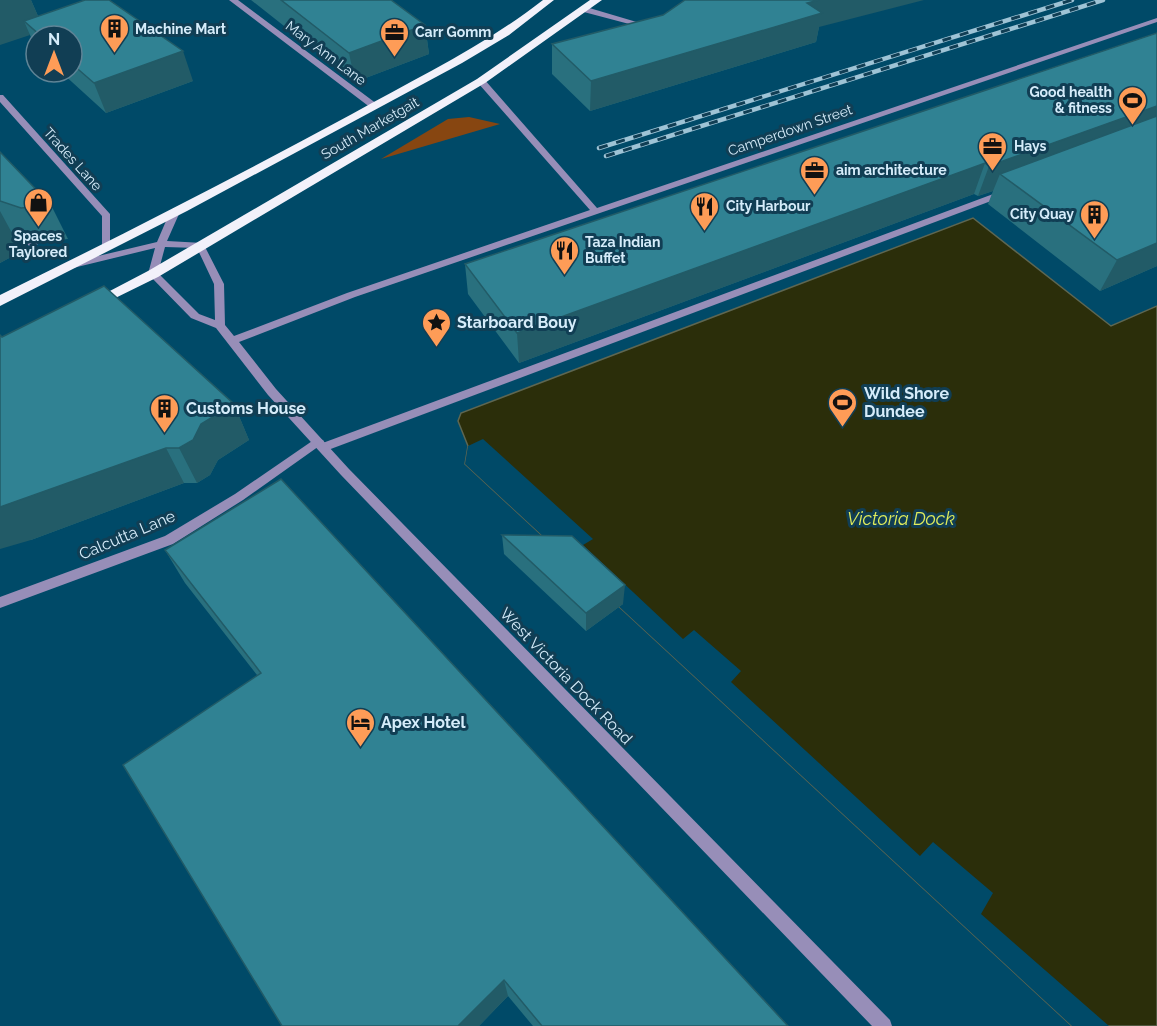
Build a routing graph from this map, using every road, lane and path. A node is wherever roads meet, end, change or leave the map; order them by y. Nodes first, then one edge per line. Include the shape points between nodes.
1 (233, 0) edge
2 (597, 0) edge
3 (545, 3) edge
4 (583, 9) junction
5 (1157, 20) edge
6 (636, 23) edge
7 (481, 81) junction
8 (0, 97) edge
9 (374, 106) junction
10 (1012, 190) edge
11 (596, 212) junction
12 (174, 214) junction
13 (0, 232) edge
14 (33, 244) dead end
15 (161, 244) junction
16 (200, 246) junction
17 (107, 247) junction
18 (71, 265) junction
19 (153, 274) junction
20 (0, 301) edge
21 (82, 310) edge
22 (219, 326) junction
23 (232, 341) junction
24 (321, 444) junction
25 (0, 603) edge
26 (884, 1026) edge

1 - 9 street, Mary Ann Lane
2 - 4 highway, South Marketgait
3 - 9 highway, South Marketgait via 519,25
4 - 6 street
4 - 7 highway, South Marketgait
5 - 11 street, Camperdown Street
7 - 11 street
7 - 16 highway, South Marketgait
8 - 17 street, Trades Lane via 107,216
9 - 12 highway, South Marketgait
10 - 24 street, Calcutta Lane
11 - 23 street via 351,294
12 - 15 street
12 - 17 highway, South Marketgait
13 - 14 street
15 - 16 street
15 - 18 street
15 - 19 street
16 - 19 highway, South Marketgait
16 - 22 street via 219,284
17 - 18 highway, South Marketgait
18 - 20 highway, South Marketgait
19 - 21 highway, South Marketgait
19 - 22 street, West Victoria Dock Road via 195,316
22 - 23 street, West Victoria Dock Road
23 - 24 street, West Victoria Dock Road
24 - 25 street, Calcutta Lane via 169,540
24 - 26 street, West Victoria Dock Road

